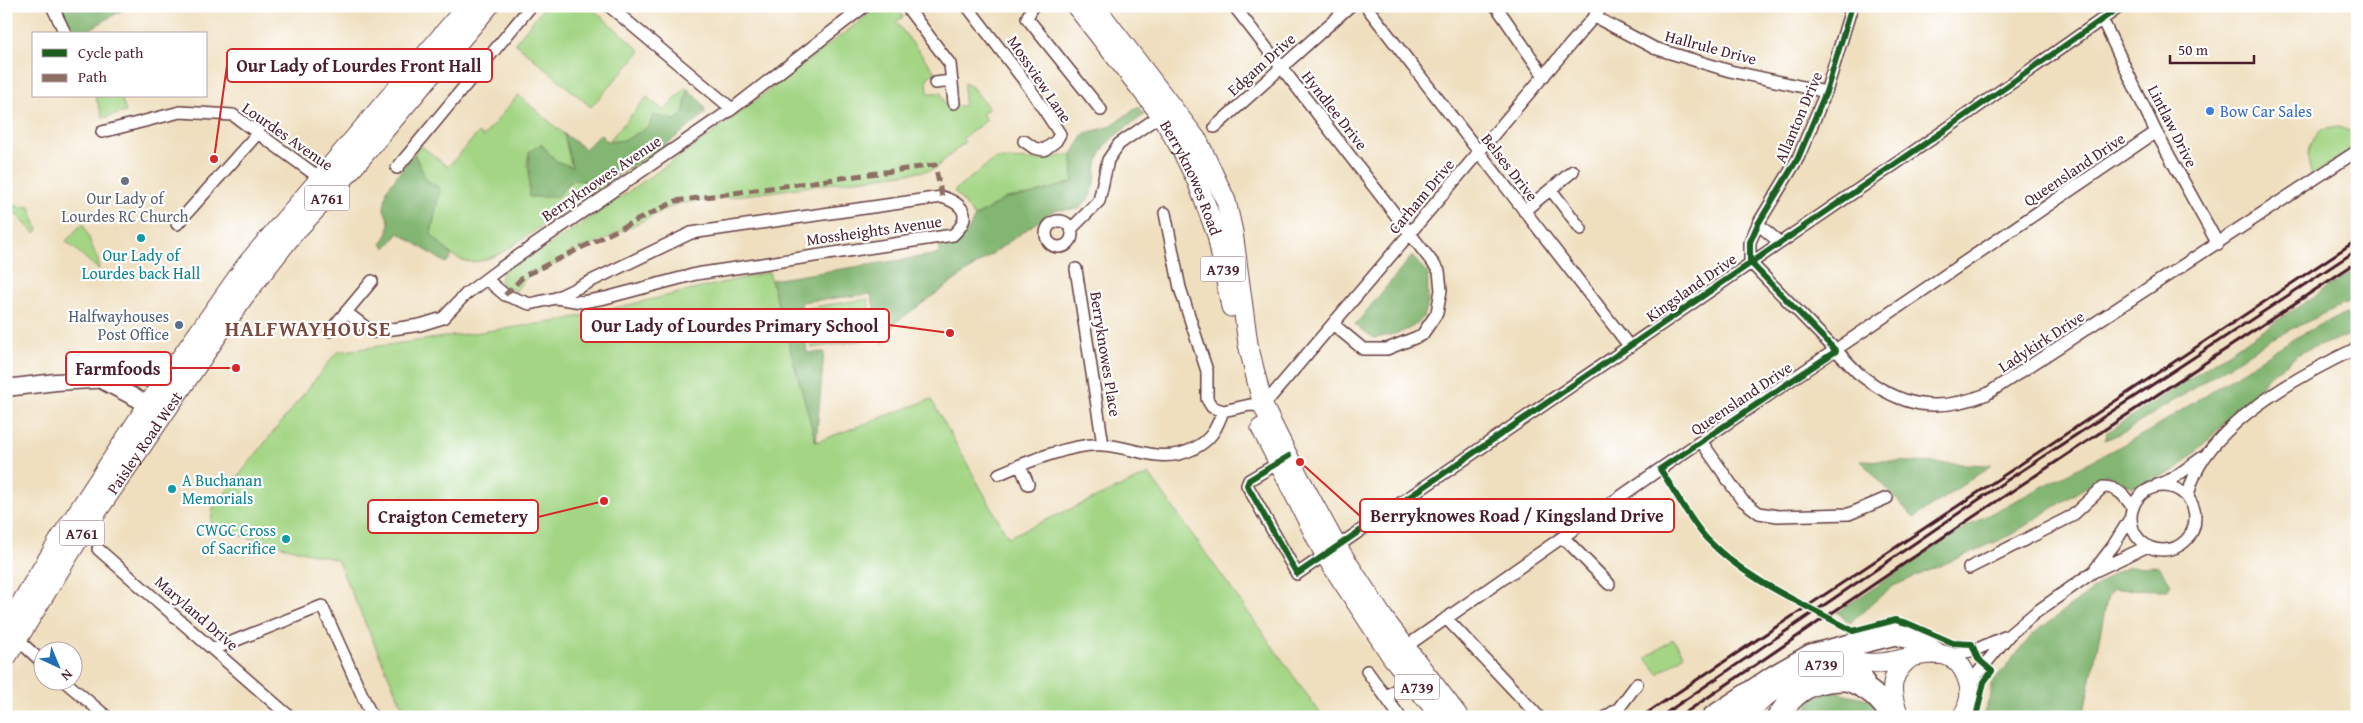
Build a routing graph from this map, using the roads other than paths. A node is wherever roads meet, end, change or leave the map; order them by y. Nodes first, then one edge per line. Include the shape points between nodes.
1 (52, 6) edge
2 (467, 6) edge
3 (489, 6) edge
4 (532, 6) edge
5 (609, 6) edge
6 (864, 6) edge
7 (906, 6) edge
8 (968, 6) edge
9 (1034, 6) edge
10 (1076, 6) edge
11 (1095, 6) edge
12 (1234, 6) edge
13 (1350, 6) edge
14 (1366, 6) edge
15 (1496, 6) edge
16 (1603, 6) edge
17 (1852, 6) edge
18 (2121, 6) edge
19 (1595, 17) junction
20 (2103, 21) junction
21 (65, 32) edge
22 (1282, 67) junction
23 (1544, 76) junction
24 (952, 81) junction
25 (935, 83) dead end
26 (1826, 92) junction
27 (954, 103) dead end
28 (732, 109) junction
29 (1101, 110) dead end
30 (1167, 111) junction
31 (1215, 127) dead end
32 (102, 132) dead end
33 (259, 132) junction
34 (2156, 132) junction
35 (1024, 141) dead end
36 (2357, 152) edge
37 (1479, 153) junction
38 (397, 168) dead end
39 (1573, 171) dead end
40 (328, 184) junction
41 (1550, 190) junction
42 (1524, 211) junction
43 (1165, 213) dead end
44 (177, 224) dead end
45 (1758, 224) junction
46 (1071, 229) dead end
47 (1581, 229) dead end
48 (1410, 233) junction
49 (1779, 242) junction
50 (2218, 244) junction
51 (1750, 262) junction
52 (1076, 269) dead end
53 (486, 279) junction
54 (372, 281) dead end
55 (556, 298) junction
56 (346, 312) junction
57 (1334, 325) junction
58 (330, 331) dead end
59 (1630, 347) junction
60 (2357, 348) edge
61 (1836, 351) junction
62 (103, 382) junction
63 (6, 388) edge
64 (168, 392) junction
65 (1257, 406) junction
66 (156, 408) junction
67 (1222, 412) junction
68 (1701, 441) junction
69 (1103, 445) junction
70 (2207, 455) junction
71 (1284, 460) junction
72 (1020, 465) junction
73 (999, 474) dead end
74 (1028, 484) dead end
75 (2146, 491) junction
76 (2122, 493) junction
77 (2188, 497) junction
78 (1887, 498) dead end
79 (2132, 512) junction
80 (1564, 538) junction
81 (2148, 546) junction
82 (98, 549) dead end
83 (1330, 550) junction
84 (1969, 568) dead end
85 (2093, 572) junction
86 (1609, 584) dead end
87 (1446, 618) junction
88 (10, 632) edge
89 (2009, 635) junction
90 (214, 649) junction
91 (1398, 652) junction
92 (32, 653) edge
93 (1941, 654) junction
94 (1914, 656) junction
95 (6, 658) edge
96 (1367, 671) dead end
97 (1416, 675) junction
98 (1855, 680) junction
99 (1637, 684) dead end
100 (1970, 688) junction
101 (75, 690) edge
102 (1386, 697) junction
103 (1895, 713) edge
104 (107, 717) edge
105 (290, 717) edge
106 (372, 717) edge
107 (1400, 717) edge
108 (1441, 717) edge
109 (1459, 717) edge
110 (1539, 717) edge
111 (1606, 717) edge
112 (1713, 717) edge
113 (1744, 717) edge
114 (1760, 717) edge
115 (1778, 717) edge
116 (1962, 717) edge

1 - 21 street
2 - 40 main road, Paisley Road West / A761
3 - 40 main road, Paisley Road West / A761
4 - 38 street
5 - 28 street
6 - 28 street, Berryknowes Avenue
7 - 24 street via 950,64
8 - 35 street, Mossview Lane via 1060,134 1044,150
9 - 29 street via 1027,18
10 - 30 main road, Berryknowes Road / A739
11 - 30 main road, Berryknowes Road / A739
12 - 22 street, Hyndlee Drive
13 - 22 street, Edgam Drive
14 - 37 street, Belses Drive
15 - 23 street
16 - 19 street, Carham Drive
17 - 26 street, Allanton Drive
18 - 20 street, Kingsland Drive
19 - 23 street, Carham Drive
19 - 26 street, Hallrule Drive via 1654,48 1730,71
20 - 34 street, Lintlaw Drive
20 - 49 street, Kingsland Drive
22 - 31 street, Edgam Drive
22 - 48 street, Hyndlee Drive
23 - 37 street, Carham Drive
24 - 25 street
24 - 27 street
26 - 45 street, Allanton Drive via 1798,158
28 - 53 street, Berryknowes Avenue
30 - 46 street via 1119,144 1108,160 1099,201
30 - 65 main road, Berryknowes Road / A739 via 1198,141 1226,201
32 - 33 street, Lourdes Avenue via 180,112 233,115
33 - 40 street, Lourdes Avenue
33 - 44 street
34 - 50 street, Lintlaw Drive
34 - 61 street, Queensland Drive
36 - 50 street, Ladykirk Drive
37 - 42 street, Belses Drive
37 - 48 street, Carham Drive
39 - 41 street
40 - 64 main road, Paisley Road West / A761 via 293,234
41 - 42 street
41 - 47 street
42 - 59 street, Belses Drive
43 - 67 street via 1180,288 1207,371 1207,399
45 - 49 street
45 - 51 street, Allanton Drive via 1750,242
48 - 57 street, Carham Drive
48 - 57 street, Hyndlee Drive via 1439,271 1438,313 1422,334 1387,349 1363,349
49 - 51 street, Kingsland Drive
50 - 61 street, Ladykirk Drive via 2002,386 1970,401 1936,406 1900,399 1872,384
51 - 59 street, Kingsland Drive
51 - 61 street, Ladykirk Drive
52 - 69 street, Berryknowes Place
53 - 55 street, Mossheights Avenue via 505,295 530,304
53 - 56 street, Berryknowes Avenue via 443,318 420,325 372,332
54 - 56 street
55 - 55 street, Mossheights Avenue via 691,233 942,197 955,201 965,215 964,222 953,235 696,274 582,302
56 - 58 street
57 - 65 street, Carham Drive
59 - 83 street, Kingsland Drive
60 - 70 street via 2271,394
61 - 68 street, Queensland Drive
62 - 63 street via 56,382
62 - 64 street via 147,377
62 - 66 street
64 - 66 main road, Paisley Road West / A761
65 - 67 street
65 - 71 main road, Berryknowes Road / A739
66 - 88 main road, Paisley Road West / A761
67 - 69 street via 1215,432 1205,443 1179,455 1154,456
68 - 78 street via 1742,500 1759,513 1778,516 1848,514
68 - 80 street, Queensland Drive
69 - 72 street via 1066,451
70 - 75 street via 2172,479
70 - 77 street
71 - 83 main road, Berryknowes Road / A739
71 - 83 street via 1249,480 1247,485 1297,574
72 - 73 street
72 - 74 street
75 - 76 street
75 - 77 street via 2168,486
75 - 79 street
76 - 79 street
76 - 84 street via 2110,488 2100,489 2072,516
77 - 81 street via 2195,514 2190,536 2178,547 2166,550
79 - 81 street via 2136,536
79 - 85 street via 2114,546
80 - 86 street
80 - 87 street, Queensland Drive
81 - 85 street
82 - 90 street, Maryland Drive
83 - 91 main road, Berryknowes Road / A739
85 - 89 street
87 - 91 street, Queensland Drive
87 - 110 street
88 - 92 street
88 - 95 main road, Paisley Road West / A761
89 - 93 street via 1975,650
89 - 100 street via 1977,674
90 - 105 street, Maryland Drive
90 - 106 street via 322,606
91 - 97 main road, Berryknowes Road / A739
93 - 94 main road
93 - 100 main road via 1965,673
93 - 112 highway via 1916,640 1895,634 1812,655
94 - 103 main road via 1904,662 1891,683
94 - 113 main road, A739 via 1881,663 1842,660 1816,666 1785,681
96 - 102 street
97 - 102 street
97 - 108 main road, Berryknowes Road / A739
97 - 109 main road, Berryknowes Road / A739
98 - 103 highway
98 - 114 main road, A739 via 1851,675 1832,673 1816,677 1791,689
98 - 115 highway via 1826,680 1814,684 1792,699
99 - 111 street via 1619,708
100 - 116 main road via 1968,705
101 - 104 street
102 - 107 street

